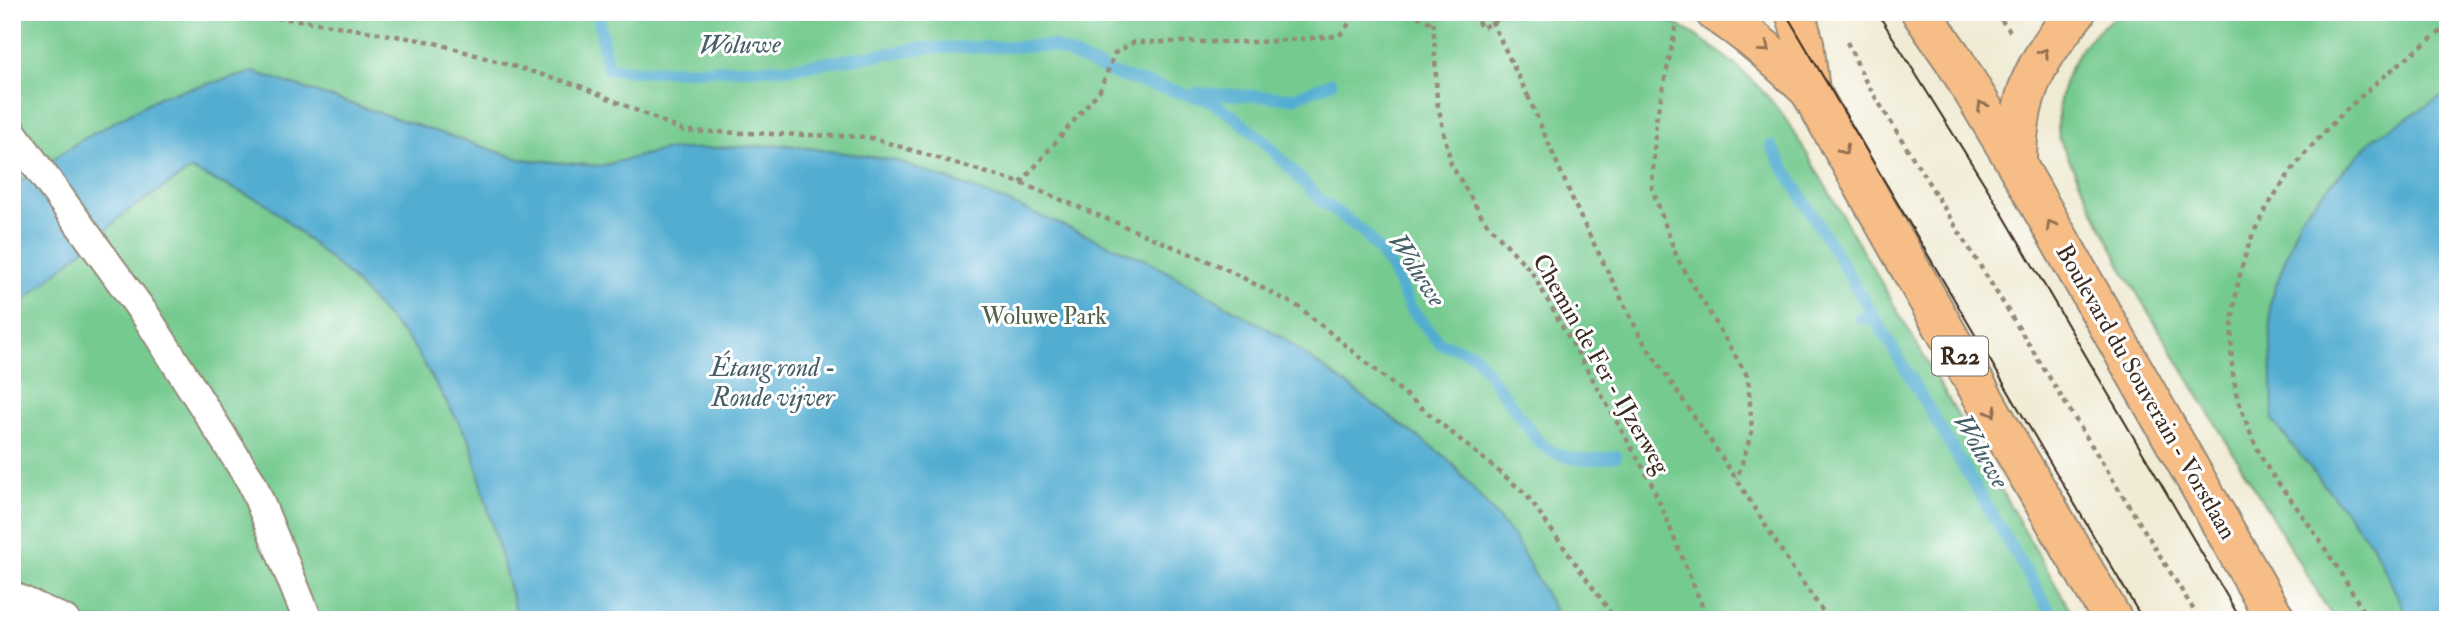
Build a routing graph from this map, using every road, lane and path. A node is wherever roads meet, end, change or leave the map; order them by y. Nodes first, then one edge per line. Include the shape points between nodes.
1 (217, 12) edge
2 (1359, 12) edge
3 (1408, 12) edge
4 (1433, 12) edge
5 (1474, 12) edge
6 (1489, 12) edge
7 (1795, 12) edge
8 (1921, 12) edge
9 (2076, 12) edge
10 (1697, 14) edge
11 (1434, 24) junction
12 (2448, 26) edge
13 (1845, 37) dead end
14 (1810, 90) junction
15 (12, 132) edge
16 (2017, 165) junction
17 (1021, 183) junction
18 (1737, 480) junction
19 (12, 596) edge
20 (65, 620) edge
21 (308, 620) edge
22 (1616, 620) edge
23 (1708, 620) edge
24 (1829, 620) edge
25 (2113, 620) edge
26 (2200, 620) edge
27 (2276, 620) edge
28 (2368, 620) edge

1 - 17 path via 307,21 432,42 580,86 684,131 868,137
2 - 17 path via 1339,36 1259,42 1134,42 1115,53 1100,90
3 - 11 path
4 - 11 path, Chemin de Fer - IJzerweg
5 - 6 path via 1481,28 1496,21
6 - 18 path, bridge via 1579,214 1641,338
7 - 14 main road, R22
16 -> 8 main road, Boulevard du Souverain - Vorstlaan
16 -> 9 main road via 2027,89 2050,44
10 -> 14 main road via 1744,31
10 - 18 path via 1656,120 1652,188 1677,258 1748,377 1752,431
11 - 23 path, Chemin de Fer - IJzerweg via 1437,101 1451,164 1483,220 1531,271 1651,482
12 - 28 path via 2397,64 2330,126 2289,175 2258,224 2241,271 2234,316 2232,365 2259,454 2338,566
13 - 26 path via 1866,82
14 -> 25 main road, R22
15 - 21 street via 146,317 252,483
27 -> 16 main road, Boulevard du Souverain - Vorstlaan
17 - 22 path via 1222,267 1299,307 1525,493
18 - 24 path
19 - 20 street

